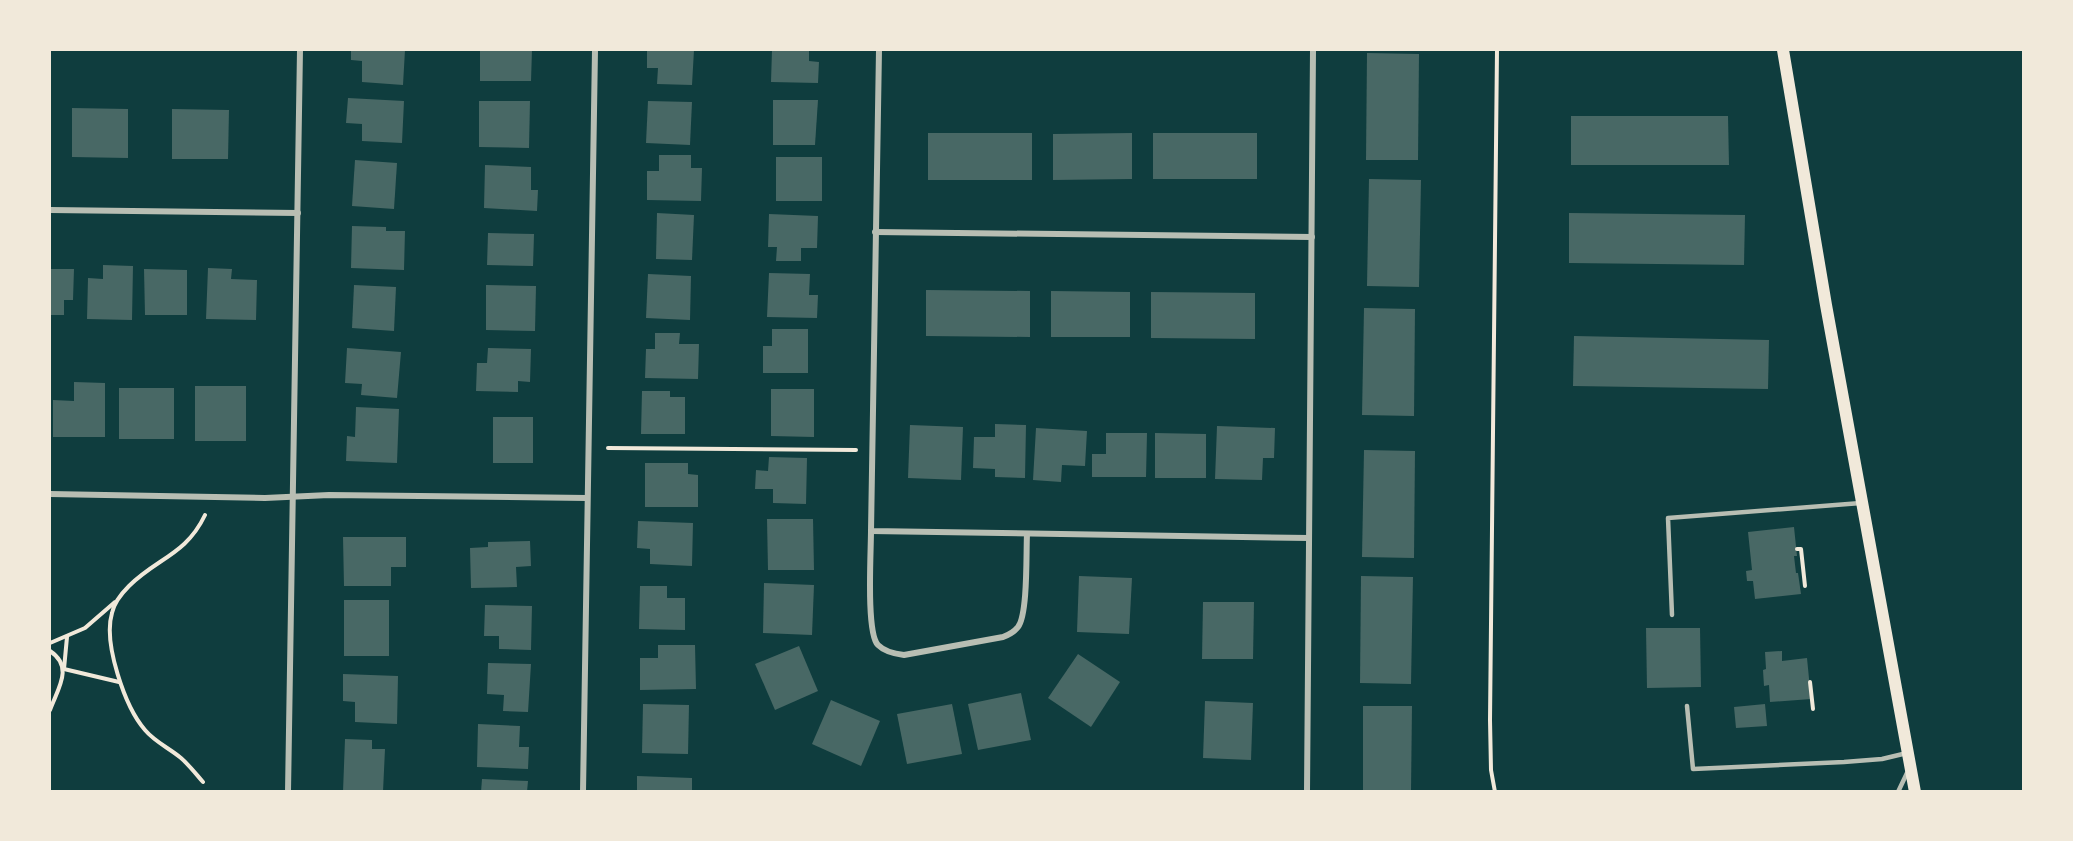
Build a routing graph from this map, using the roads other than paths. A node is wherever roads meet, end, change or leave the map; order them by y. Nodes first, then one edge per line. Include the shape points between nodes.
1 (300, 50) edge
2 (595, 50) edge
3 (879, 50) edge
4 (1313, 50) edge
5 (1783, 50) edge
6 (50, 210) edge
7 (298, 213) junction
8 (875, 232) junction
9 (1312, 237) junction
10 (50, 494) edge
11 (292, 497) junction
12 (587, 498) junction
13 (1862, 503) junction
14 (871, 531) junction
15 (1027, 534) junction
16 (1309, 538) junction
17 (1672, 615) dead end
18 (1687, 706) dead end
19 (1908, 753) junction
20 (288, 792) edge
21 (583, 792) edge
22 (1307, 792) edge
23 (1898, 792) edge
24 (1915, 792) edge

1 - 7 street
2 - 12 street
3 - 8 street
4 - 9 street
5 - 13 main road
6 - 7 street
7 - 11 street
8 - 9 street
8 - 14 street
9 - 16 street
10 - 11 street
11 - 12 street
11 - 20 street
12 - 21 street
13 - 17 lane via 1668,518
13 - 19 main road
14 - 15 street
14 - 15 street via 873,638 893,654 904,655 1012,633 1023,616
15 - 16 street
16 - 22 street
18 - 19 lane via 1693,769 1844,762
19 - 23 lane via 1907,775
19 - 24 main road

